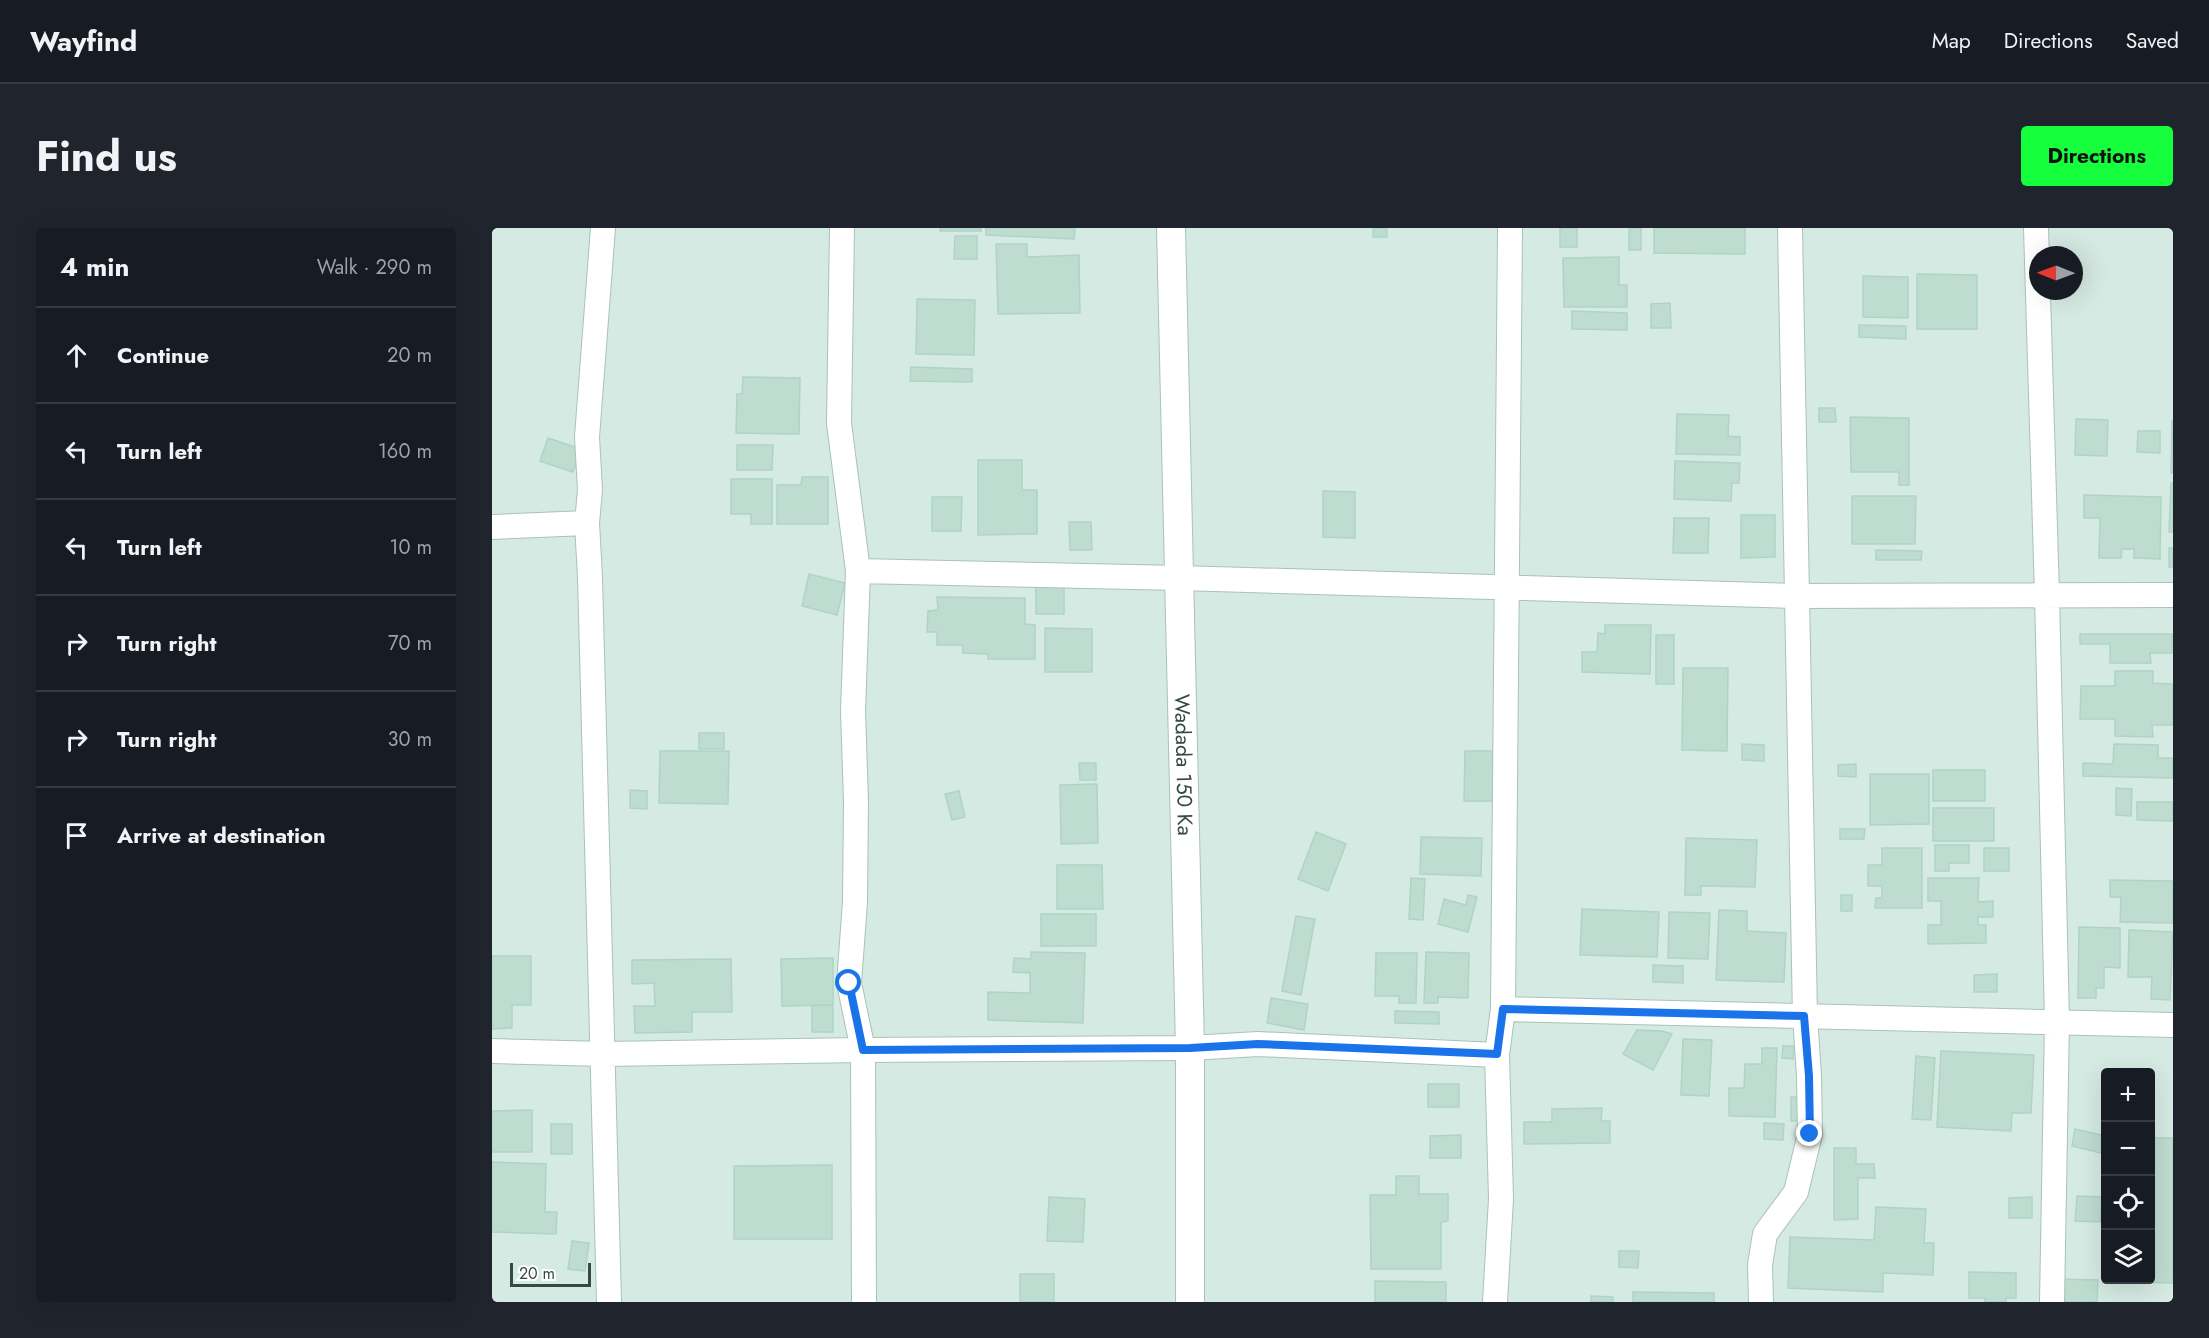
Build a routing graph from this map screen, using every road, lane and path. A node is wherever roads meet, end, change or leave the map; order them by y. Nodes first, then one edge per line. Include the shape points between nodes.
1 (603, 228) edge
2 (842, 228) edge
3 (1171, 228) edge
4 (1510, 228) edge
5 (1790, 228) edge
6 (2036, 228) edge
7 (587, 523) junction
8 (492, 527) edge
9 (858, 571) junction
10 (1180, 578) junction
11 (1507, 588) junction
12 (2047, 595) junction
13 (2173, 595) edge
14 (1797, 596) junction
15 (1503, 1009) junction
16 (1804, 1016) junction
17 (2057, 1021) junction
18 (2173, 1025) edge
19 (1190, 1048) junction
20 (863, 1050) junction
21 (492, 1051) edge
22 (604, 1054) junction
23 (1497, 1054) junction
24 (609, 1302) edge
25 (864, 1302) edge
26 (1190, 1302) edge
27 (1495, 1302) edge
28 (1761, 1302) edge
29 (2052, 1302) edge

1 - 7 street via 587,437
2 - 9 street via 838,423
3 - 10 street, Wadada 150 Ka
4 - 11 street
5 - 14 street
6 - 12 street
7 - 8 street
7 - 22 street
9 - 10 street
9 - 20 street via 853,711 855,902 849,983
10 - 11 street
10 - 19 street, Wadada 150 Ka
11 - 14 street
11 - 15 street
12 - 13 street
12 - 14 street
12 - 17 street
14 - 16 street
15 - 16 street
15 - 23 street
16 - 17 street
16 - 28 street via 1810,1134 1796,1192 1765,1234 1760,1265
17 - 18 street
17 - 29 street
19 - 20 street
19 - 23 street via 1258,1044
19 - 26 street, Wadada 150 Ka
20 - 22 street
20 - 25 street
21 - 22 street
22 - 24 street
23 - 27 street via 1501,1198

